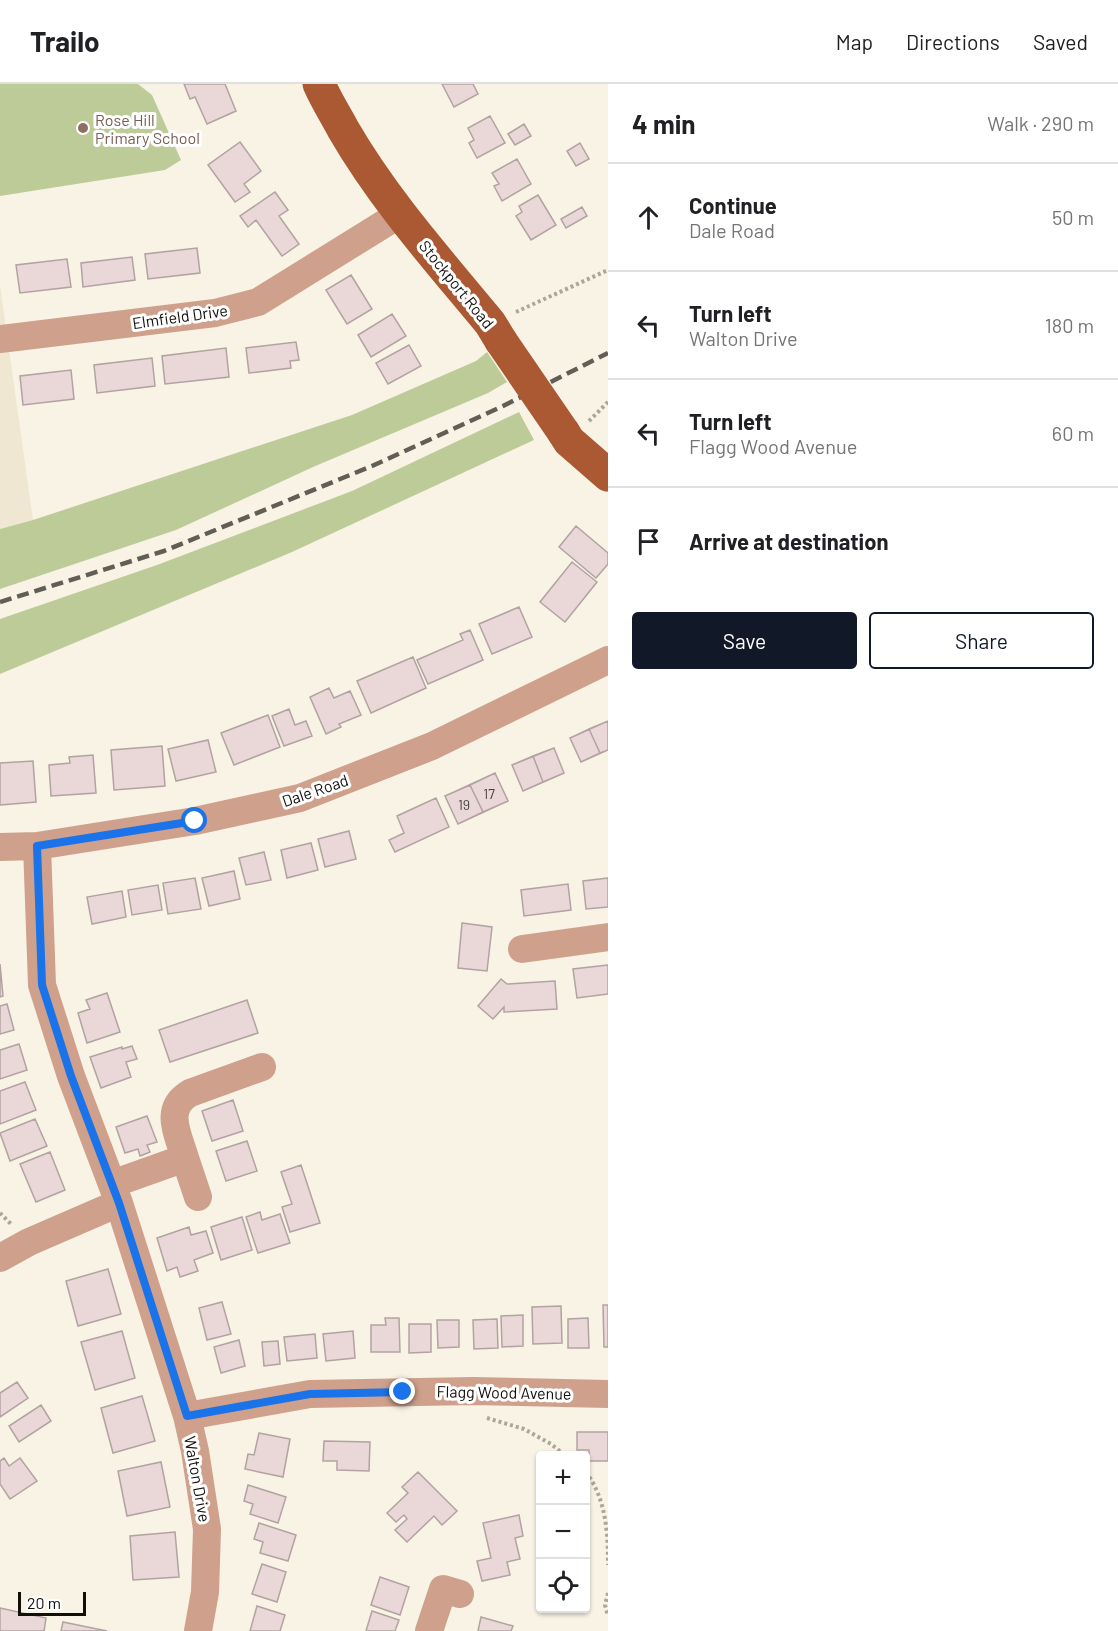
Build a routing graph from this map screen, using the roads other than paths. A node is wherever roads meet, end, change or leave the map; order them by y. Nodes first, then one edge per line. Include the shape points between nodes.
1 (319, 84) edge
2 (400, 214) junction
3 (4, 338) edge
4 (608, 475) edge
5 (608, 660) edge
6 (37, 846) junction
7 (0, 847) edge
8 (608, 938) edge
9 (522, 948) dead end
10 (262, 1067) dead end
11 (185, 1158) junction
12 (116, 1193) junction
13 (198, 1197) dead end
14 (0, 1258) edge
15 (608, 1394) edge
16 (187, 1416) junction
17 (460, 1594) dead end
18 (198, 1631) edge
19 (429, 1631) edge

1 - 2 main road, Stockport Road via 358,155
2 - 3 street, Elmfield Drive via 258,302 215,314
2 - 4 main road, Stockport Road, bridge via 496,332 569,441
5 - 6 street, Dale Road via 432,746 300,798 195,821
6 - 7 street, Dale Road
6 - 12 street, Walton Drive via 42,985 71,1076
8 - 9 street
10 - 11 street via 190,1093 177,1103 175,1123
11 - 12 street
11 - 13 street
12 - 14 street
12 - 16 street, Walton Drive
15 - 16 street, Flagg Wood Avenue via 310,1394
16 - 18 street, Walton Drive via 207,1529 206,1592
17 - 19 street via 443,1589

